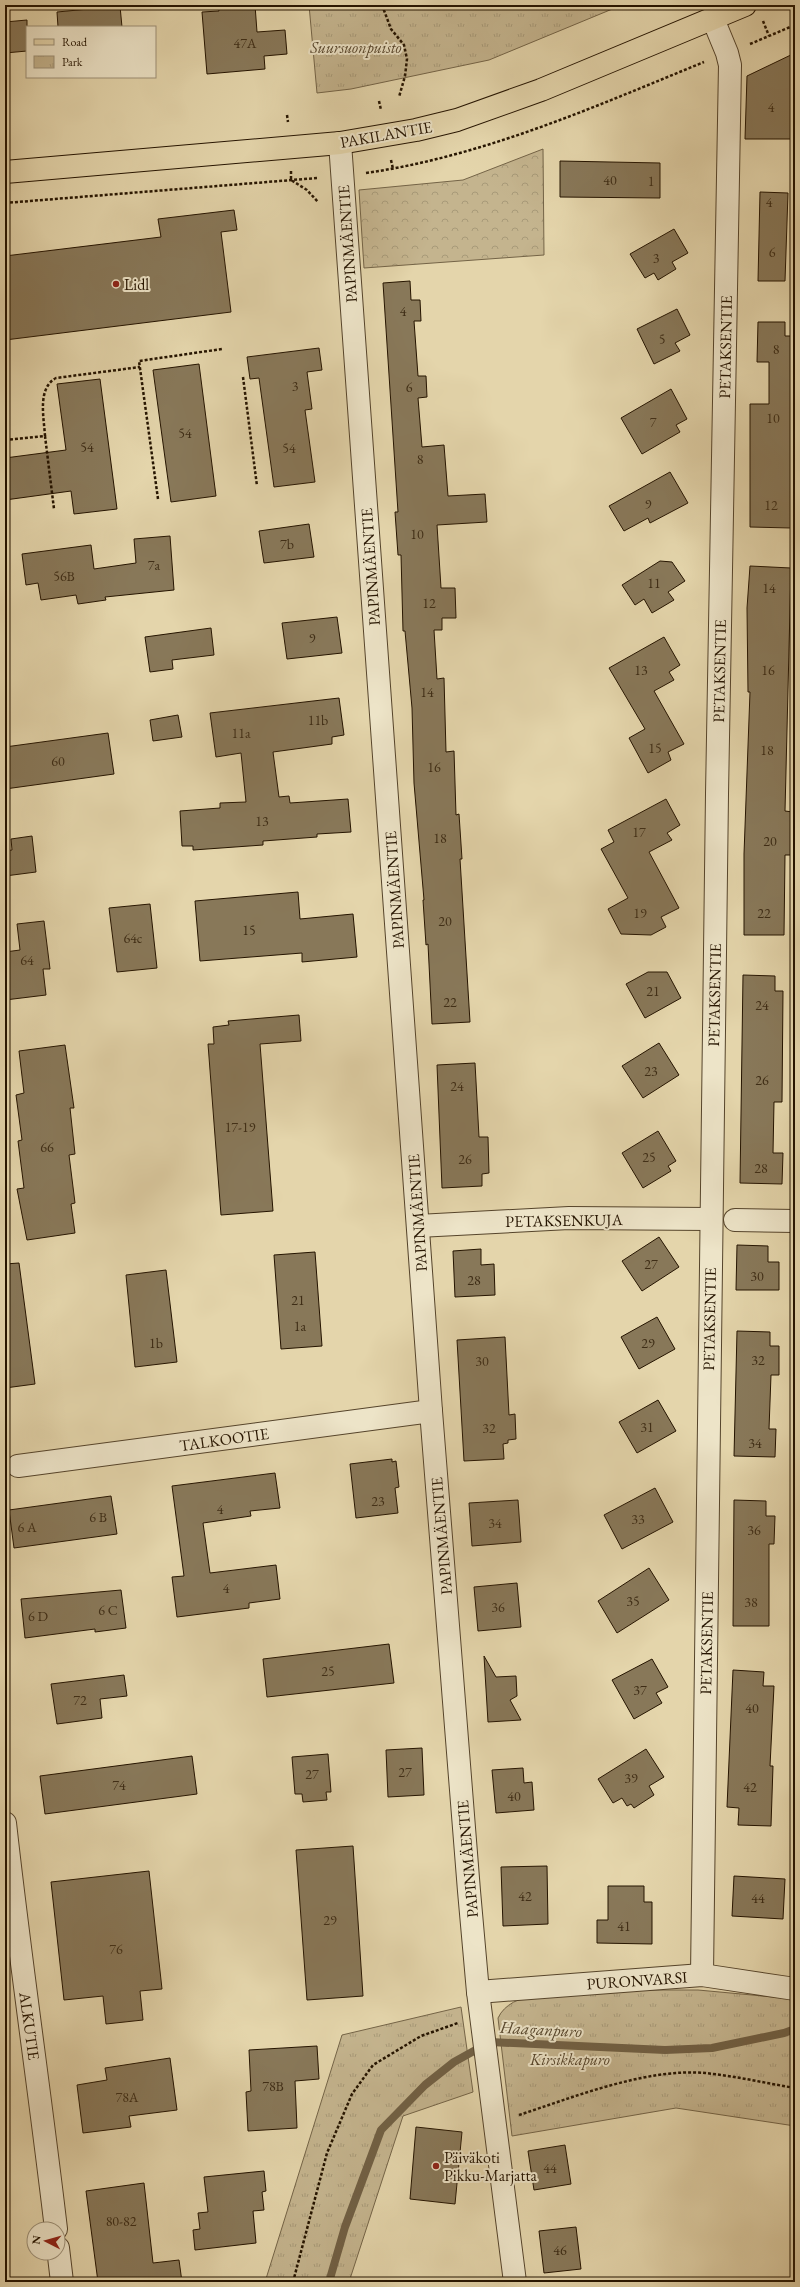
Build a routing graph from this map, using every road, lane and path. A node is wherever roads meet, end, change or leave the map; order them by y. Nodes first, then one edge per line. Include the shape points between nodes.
1 (382, 5) edge
2 (745, 5) edge
3 (713, 19) junction
4 (795, 25) edge
5 (769, 36) dead end
6 (399, 97) dead end
7 (340, 143) junction
8 (5, 172) edge
9 (222, 348) dead end
10 (140, 367) junction
11 (243, 377) dead end
12 (45, 436) junction
13 (5, 440) edge
14 (257, 486) dead end
15 (158, 499) dead end
16 (54, 509) dead end
17 (710, 1219) junction
18 (735, 1220) dead end
19 (795, 1221) edge
20 (418, 1226) junction
21 (431, 1412) junction
22 (18, 1466) dead end
23 (5, 1823) edge
24 (702, 1975) junction
25 (795, 1989) edge
26 (478, 1992) junction
27 (482, 2020) junction
28 (795, 2088) edge
29 (495, 2122) junction
30 (55, 2221) edge
31 (60, 2261) edge
32 (62, 2282) edge
33 (293, 2282) edge
34 (515, 2282) edge

1 - 6 path via 391,29 404,44 407,59
2 - 3 main road, PAKILANTIE
3 - 7 main road, PAKILANTIE via 542,90 457,120
3 - 17 street, PETAKSENTIE via 730,65
4 - 5 path
7 - 8 main road, PAKILANTIE
7 - 20 street, PAPINMÄENTIE
9 - 10 path via 139,360
10 - 12 path via 56,378 50,381 44,398
10 - 15 path
11 - 14 path
12 - 13 path
12 - 16 path
17 - 20 street, PETAKSENKUJA via 569,1218
17 - 24 street, PETAKSENTIE
18 - 19 street
20 - 21 street, PAPINMÄENTIE
21 - 22 street, TALKOOTIE
21 - 26 street, PAPINMÄENTIE
23 - 30 street, ALKUTIE
24 - 25 street, PURONVARSI
24 - 26 street, PURONVARSI
26 - 27 street, PAPINMÄENTIE
27 - 29 street, PAPINMÄENTIE
27 - 33 path via 450,2025 415,2039 373,2065 352,2094 327,2153
28 - 29 path via 704,2073 663,2075 639,2078
29 - 34 street, PAPINMÄENTIE
31 - 32 street

